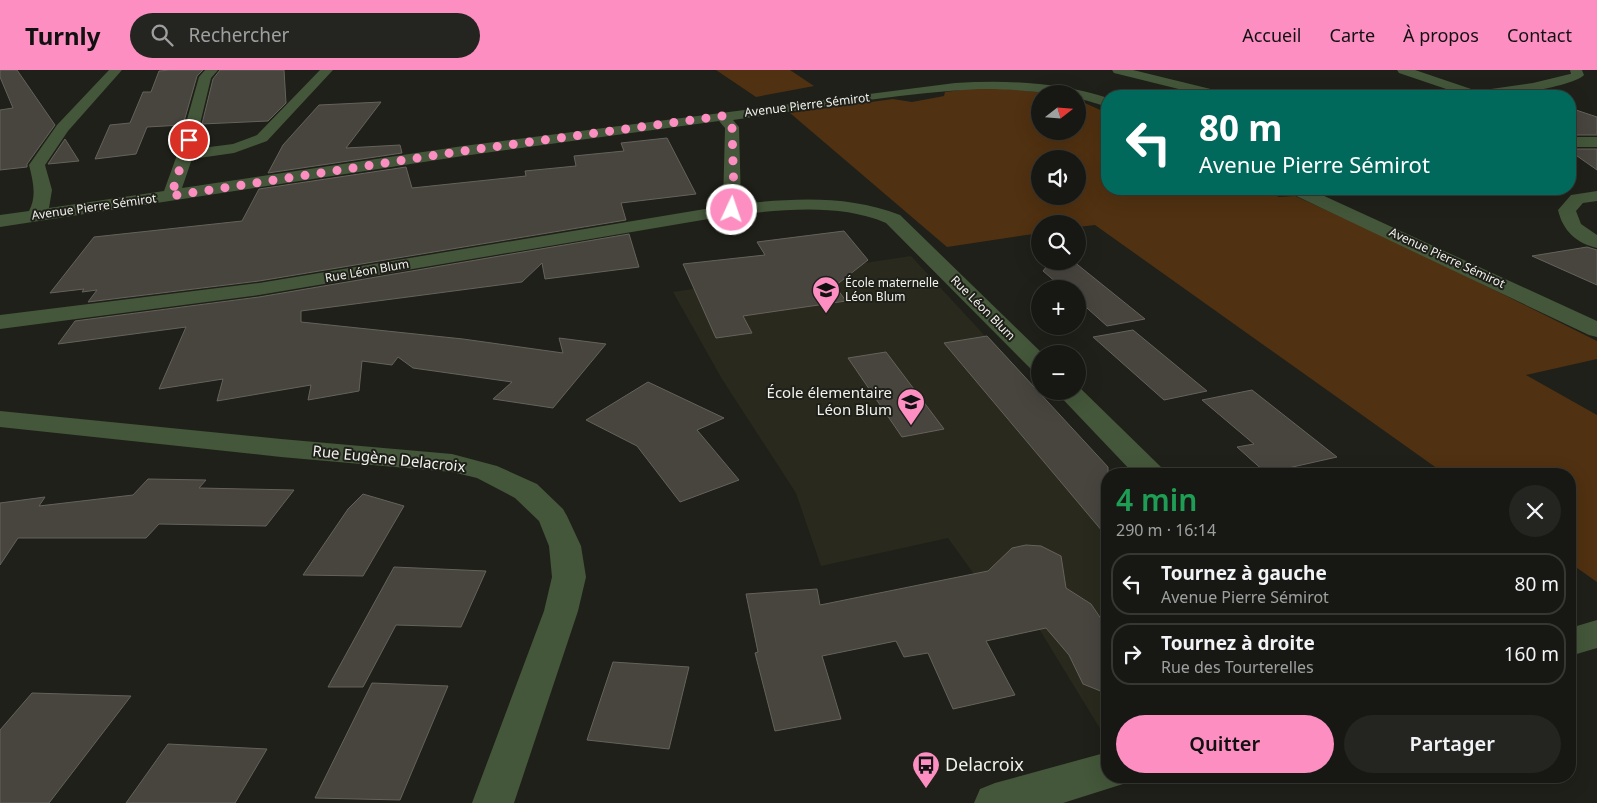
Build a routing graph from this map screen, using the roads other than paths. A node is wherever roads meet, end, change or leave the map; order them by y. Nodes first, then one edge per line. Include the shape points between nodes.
1 (116, 70) edge
2 (212, 70) edge
3 (327, 70) edge
4 (1118, 70) edge
5 (1403, 70) edge
6 (1576, 70) edge
7 (1141, 76) junction
8 (1116, 84) dead end
9 (1031, 85) edge
10 (1100, 89) dead end
11 (1529, 89) junction
12 (1198, 90) edge
13 (1462, 90) edge
14 (1520, 90) edge
15 (1533, 90) edge
16 (1086, 93) edge
17 (1086, 95) edge
18 (1101, 100) edge
19 (722, 116) junction
20 (1576, 142) edge
21 (1597, 142) edge
22 (185, 155) junction
23 (1309, 195) edge
24 (171, 196) junction
25 (1597, 196) edge
26 (732, 210) junction
27 (36, 215) junction
28 (0, 221) edge
29 (1597, 242) edge
30 (0, 322) edge
31 (1597, 330) edge
32 (1031, 355) edge
33 (1077, 400) edge
34 (0, 419) edge
35 (1144, 468) edge
36 (1597, 634) edge
37 (1576, 640) edge
38 (1101, 773) edge
39 (493, 803) edge
40 (995, 803) edge

1 - 27 street via 62,128 37,165 44,190 42,207
2 - 22 street via 204,77
3 - 22 street via 262,138 235,148
4 - 7 street
5 - 13 street
6 - 11 street via 1578,75 1574,77
7 - 8 street
7 - 12 street
9 - 19 street, Avenue Pierre Sémirot via 926,84
10 - 16 street
11 - 14 street
11 - 15 street
17 - 18 street, Avenue Pierre Sémirot
19 - 24 street, Avenue Pierre Sémirot via 463,151
19 - 26 street via 732,127
20 - 21 street
22 - 24 street
23 - 31 street, Avenue Pierre Sémirot
24 - 27 street, Avenue Pierre Sémirot
25 - 29 street via 1576,199 1567,210 1570,225 1584,237
26 - 30 street, Rue Léon Blum via 260,289
26 - 32 street, Rue Léon Blum via 843,206 883,214 893,219
27 - 28 street, Avenue Pierre Sémirot
33 - 35 street
34 - 39 street, Rue Eugène Delacroix via 452,463 487,472 526,491 552,516 565,546 569,577 561,611
36 - 37 street
38 - 40 street

